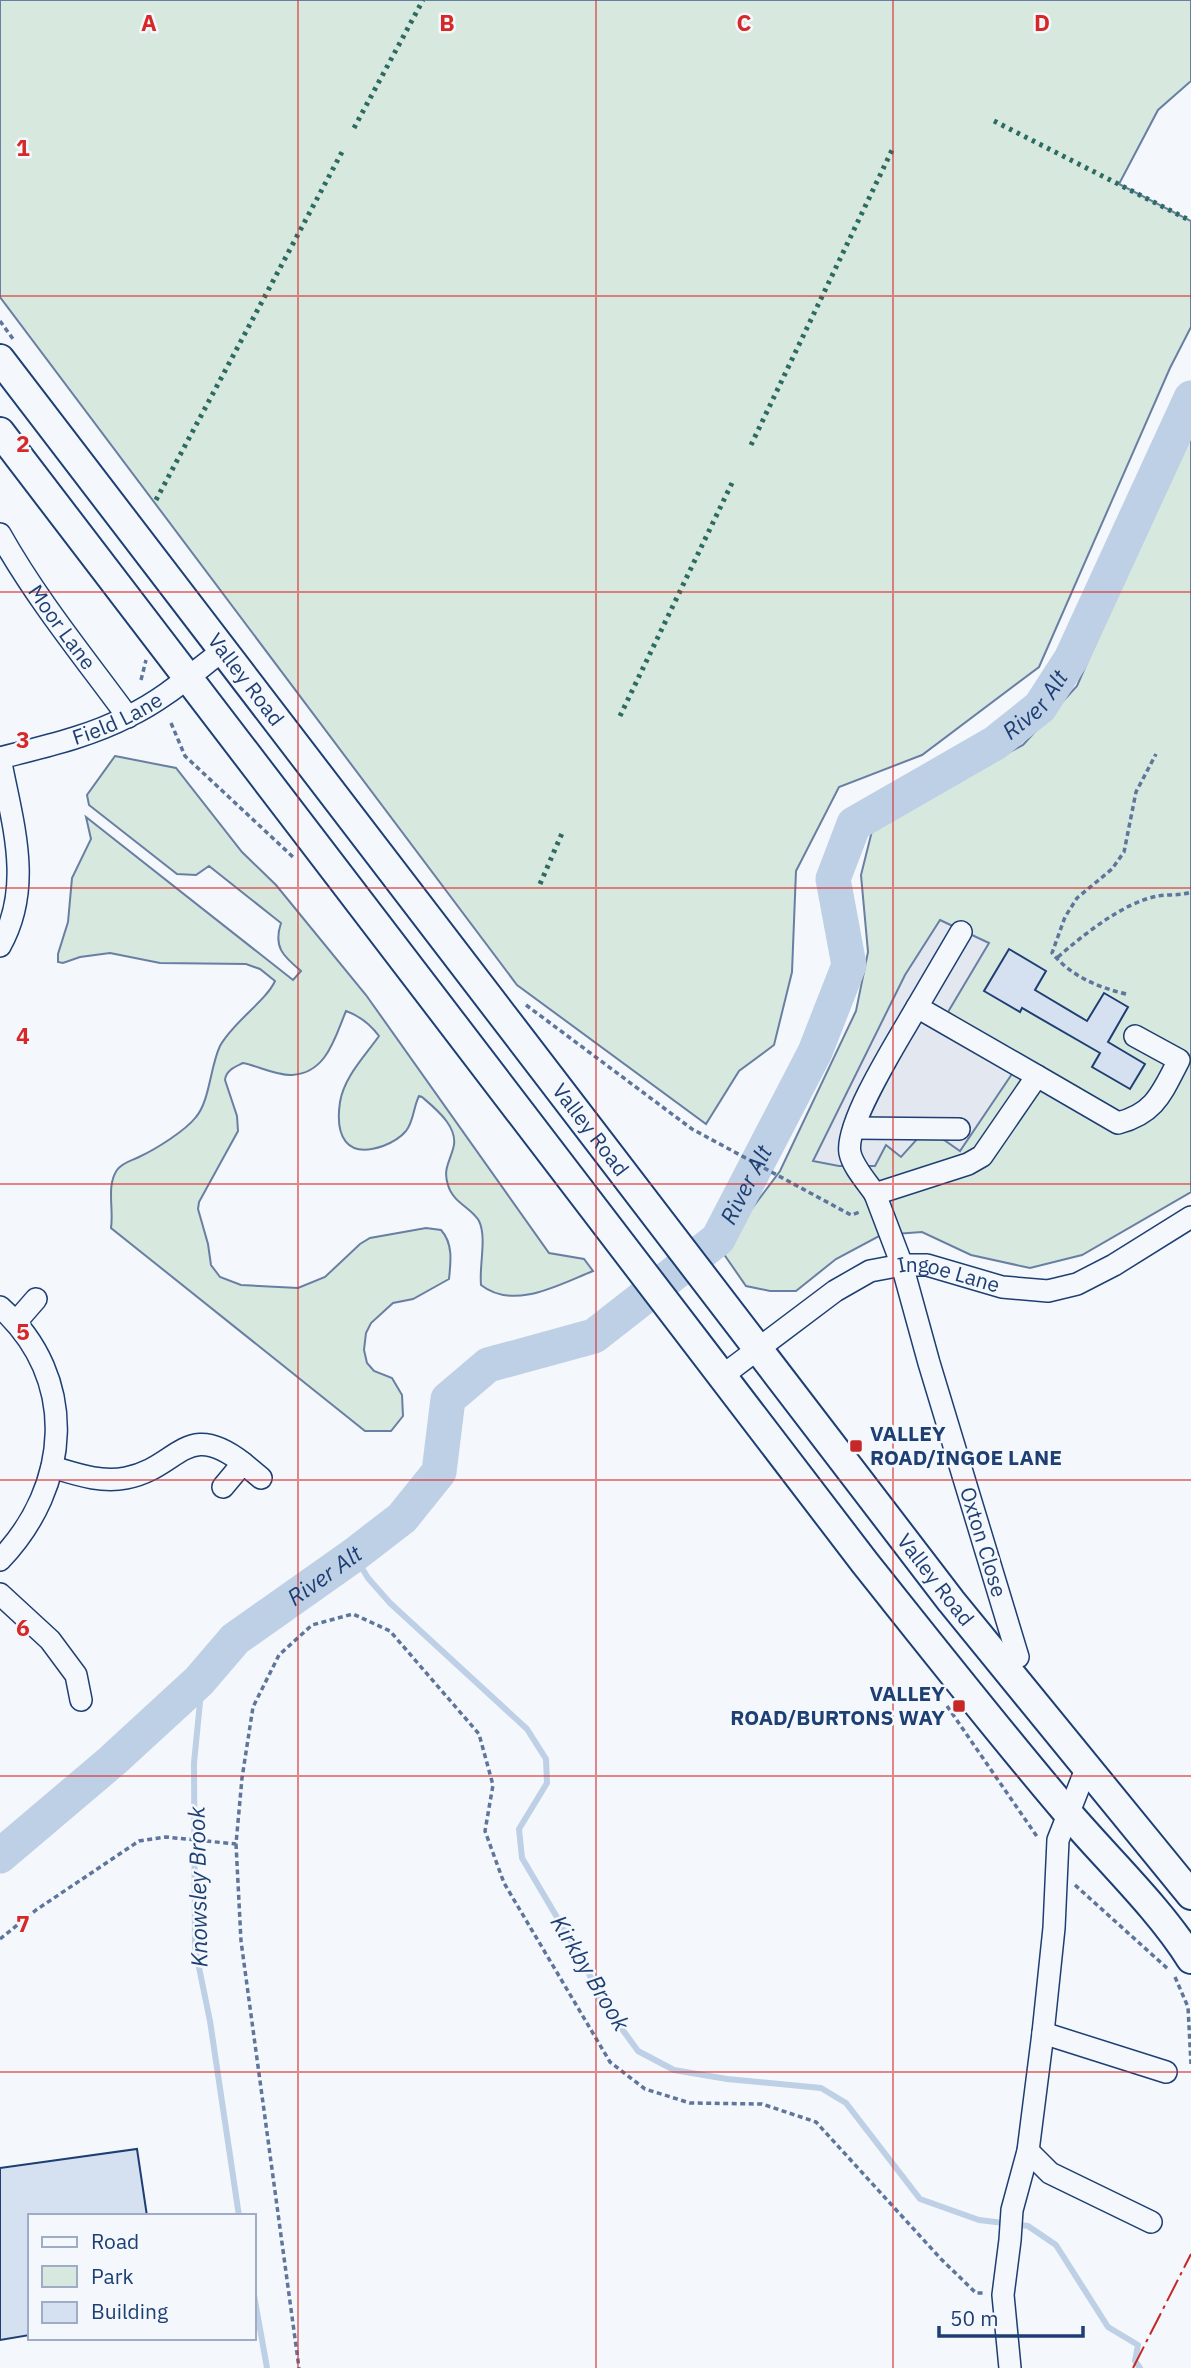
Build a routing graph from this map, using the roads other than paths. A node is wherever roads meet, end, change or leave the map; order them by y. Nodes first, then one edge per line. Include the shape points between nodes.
1 (0, 359) edge
2 (0, 432) edge
3 (0, 534) edge
4 (222, 651) junction
5 (187, 678) junction
6 (128, 717) junction
7 (0, 758) edge
8 (961, 932) dead end
9 (0, 946) edge
10 (917, 1007) junction
11 (1135, 1036) dead end
12 (1037, 1076) junction
13 (853, 1128) junction
14 (959, 1129) dead end
15 (877, 1200) junction
16 (1191, 1217) edge
17 (902, 1265) junction
18 (36, 1299) dead end
19 (8, 1315) edge
20 (757, 1349) junction
21 (722, 1376) junction
22 (243, 1463) junction
23 (51, 1468) junction
24 (261, 1478) dead end
25 (223, 1487) dead end
26 (0, 1560) edge
27 (0, 1594) edge
28 (1018, 1657) dead end
29 (81, 1700) dead end
30 (1086, 1769) junction
31 (1068, 1814) junction
32 (1191, 1895) edge
33 (1191, 1959) edge
34 (1043, 2034) junction
35 (1166, 2072) dead end
36 (1028, 2151) junction
37 (1151, 2222) dead end
38 (1010, 2368) edge

1 - 4 main road, Valley Road
2 - 5 main road, Valley Road
3 - 6 street, Moor Lane via 67,638
4 - 5 street, Field Lane
4 - 20 main road, Valley Road
5 - 6 street, Field Lane
5 - 21 main road, Valley Road
6 - 7 street, Field Lane
7 - 9 street via 20,881 15,912
8 - 10 street
10 - 12 street
10 - 13 street
11 - 12 street via 1178,1060 1158,1100 1131,1119 1118,1123
12 - 15 street via 982,1156
13 - 14 street
13 - 15 street, Oxton Close via 850,1153
15 - 17 street, Oxton Close
16 - 17 street, Ingoe Lane via 1114,1265 1077,1284 1048,1291 1002,1287 927,1265
17 - 20 street, Ingoe Lane via 870,1272 835,1291
17 - 28 street, Oxton Close
18 - 19 street
19 - 23 street via 31,1340 50,1383 57,1423
20 - 21 street, Ingoe Lane
20 - 30 main road, Valley Road
21 - 31 main road, Valley Road via 865,1563
22 - 23 street via 221,1448 201,1444 148,1471 123,1478 93,1479
22 - 24 street
22 - 25 street
23 - 26 street via 32,1517
27 - 29 street via 50,1640 76,1675
30 - 31 street
30 - 32 main road, Valley Road
31 - 33 main road, Valley Road
31 - 34 street via 1058,1840
34 - 35 street
34 - 36 street
36 - 37 street via 1050,2173
36 - 38 street via 1012,2210 1003,2295

